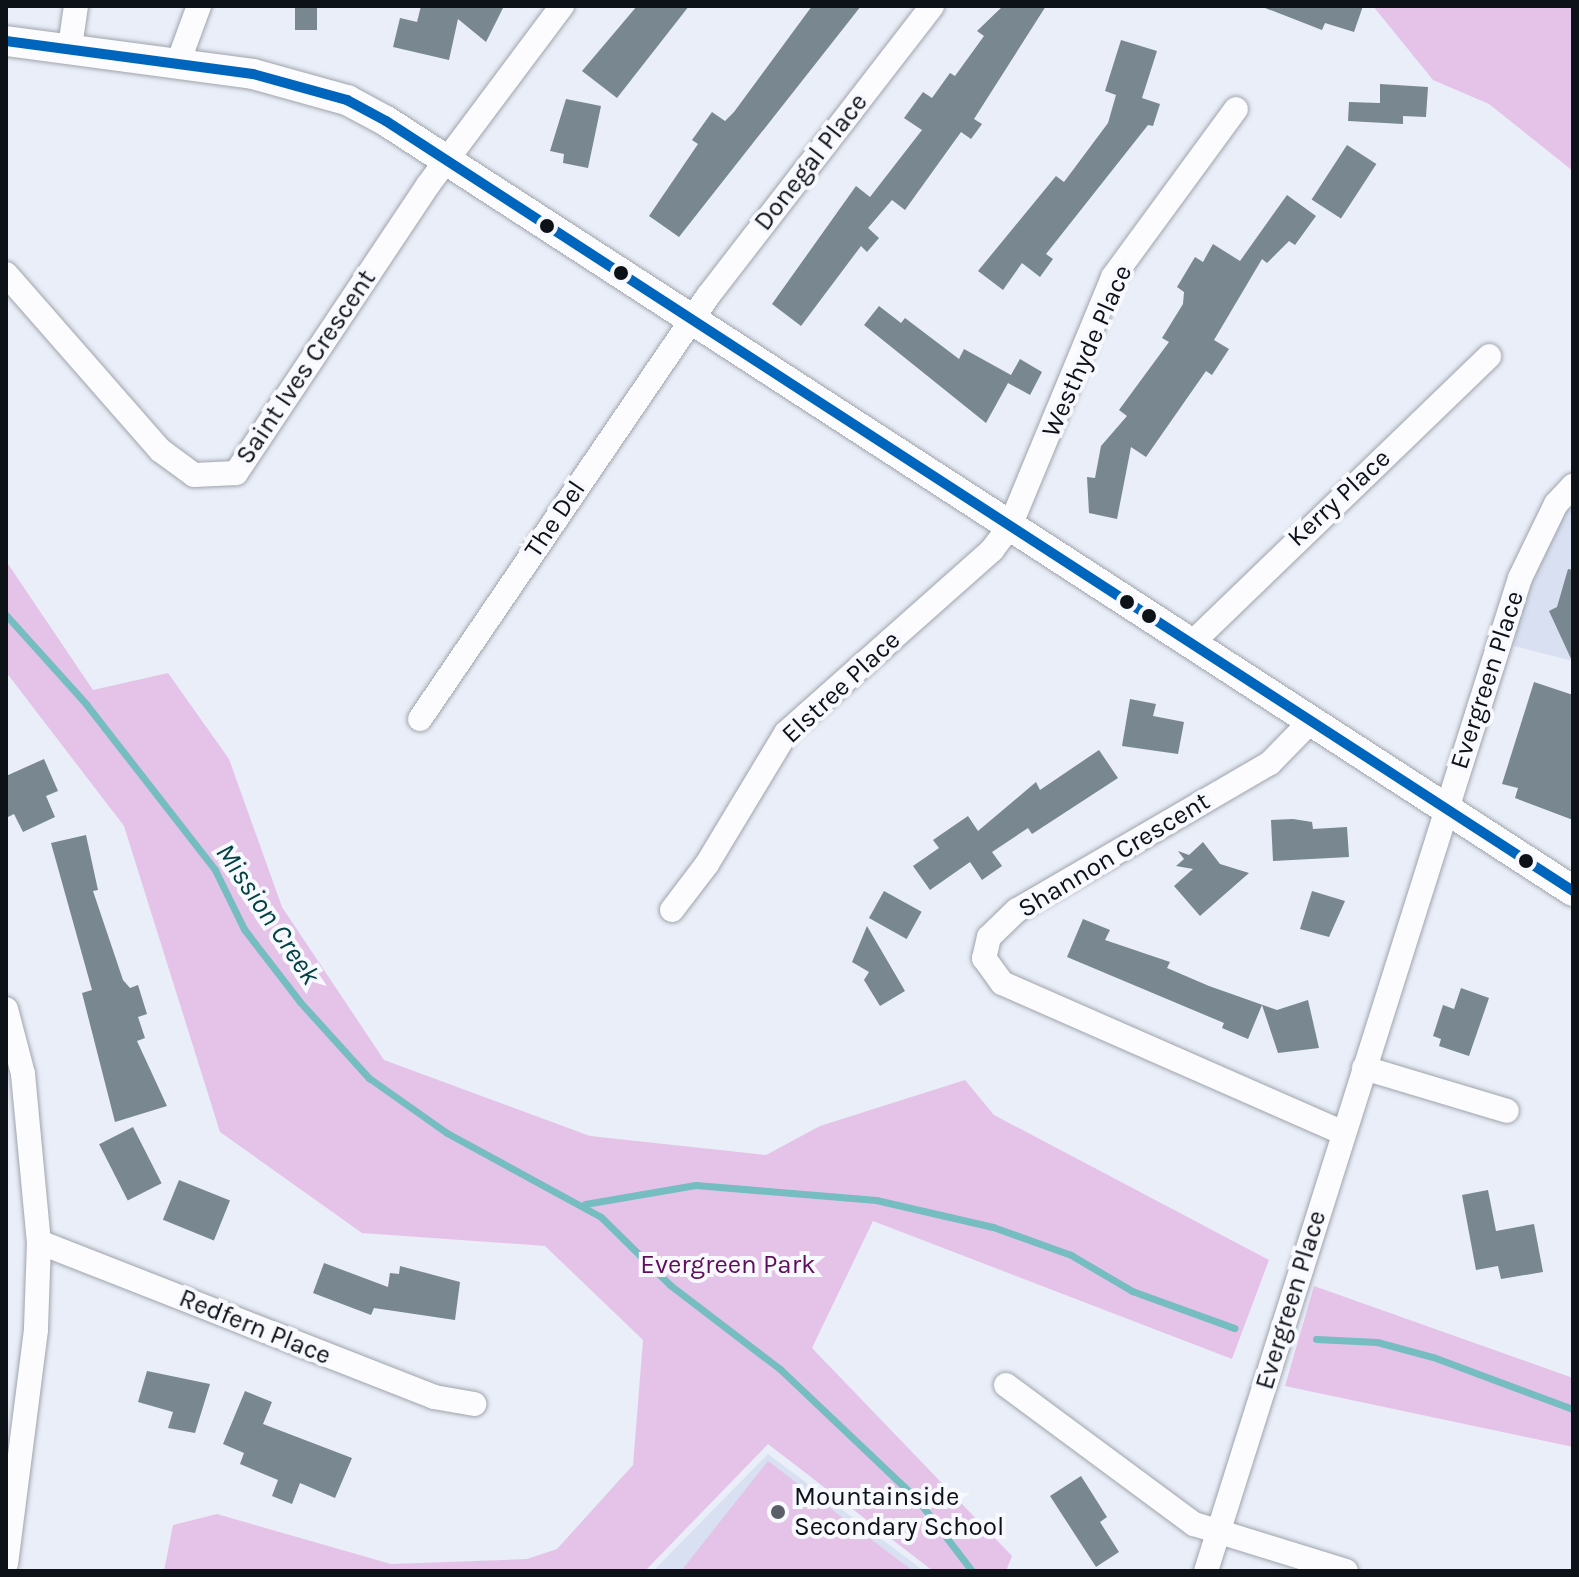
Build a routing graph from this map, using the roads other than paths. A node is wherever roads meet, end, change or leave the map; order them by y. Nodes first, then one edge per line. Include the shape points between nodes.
1 (76, 6) edge
2 (199, 6) edge
3 (562, 6) edge
4 (932, 6) edge
5 (6, 41) edge
6 (70, 47) junction
7 (178, 63) junction
8 (1236, 109) dead end
9 (449, 158) junction
10 (6, 274) edge
11 (692, 319) junction
12 (1489, 356) dead end
13 (1573, 486) edge
14 (1010, 526) junction
15 (1192, 643) junction
16 (420, 719) dead end
17 (1311, 721) junction
18 (1446, 809) junction
19 (1573, 891) edge
20 (672, 910) dead end
21 (6, 1009) edge
22 (1364, 1068) junction
23 (1507, 1111) dead end
24 (1343, 1133) junction
25 (39, 1242) junction
26 (1006, 1385) dead end
27 (474, 1404) dead end
28 (1220, 1532) junction
29 (6, 1563) edge
30 (1206, 1571) edge
31 (1346, 1571) edge

1 - 6 street
2 - 7 street
3 - 9 street
4 - 11 street, Donegal Place
5 - 6 street
6 - 7 street
7 - 9 street via 253,74 347,100
8 - 14 street, Westhyde Place via 1113,277
9 - 10 street, Saint Ives Crescent via 236,473 194,475 160,450
9 - 11 street
11 - 14 street
11 - 16 street, The Del
12 - 15 street, Kerry Place
13 - 18 street, Evergreen Place via 1556,504 1520,578
14 - 15 street
14 - 20 street, Elstree Place via 992,550 786,733 707,864
15 - 17 street
17 - 18 street
17 - 24 street, Shannon Crescent via 1270,763 1017,910 989,937 984,958 1002,983
18 - 19 street
18 - 22 street, Evergreen Place
21 - 25 street via 23,1074
22 - 23 street
22 - 24 street, Evergreen Place
24 - 28 street, Evergreen Place
25 - 27 street, Redfern Place via 434,1397
25 - 29 street via 36,1330
26 - 28 street via 1194,1524
28 - 30 street, Evergreen Place
28 - 31 street

